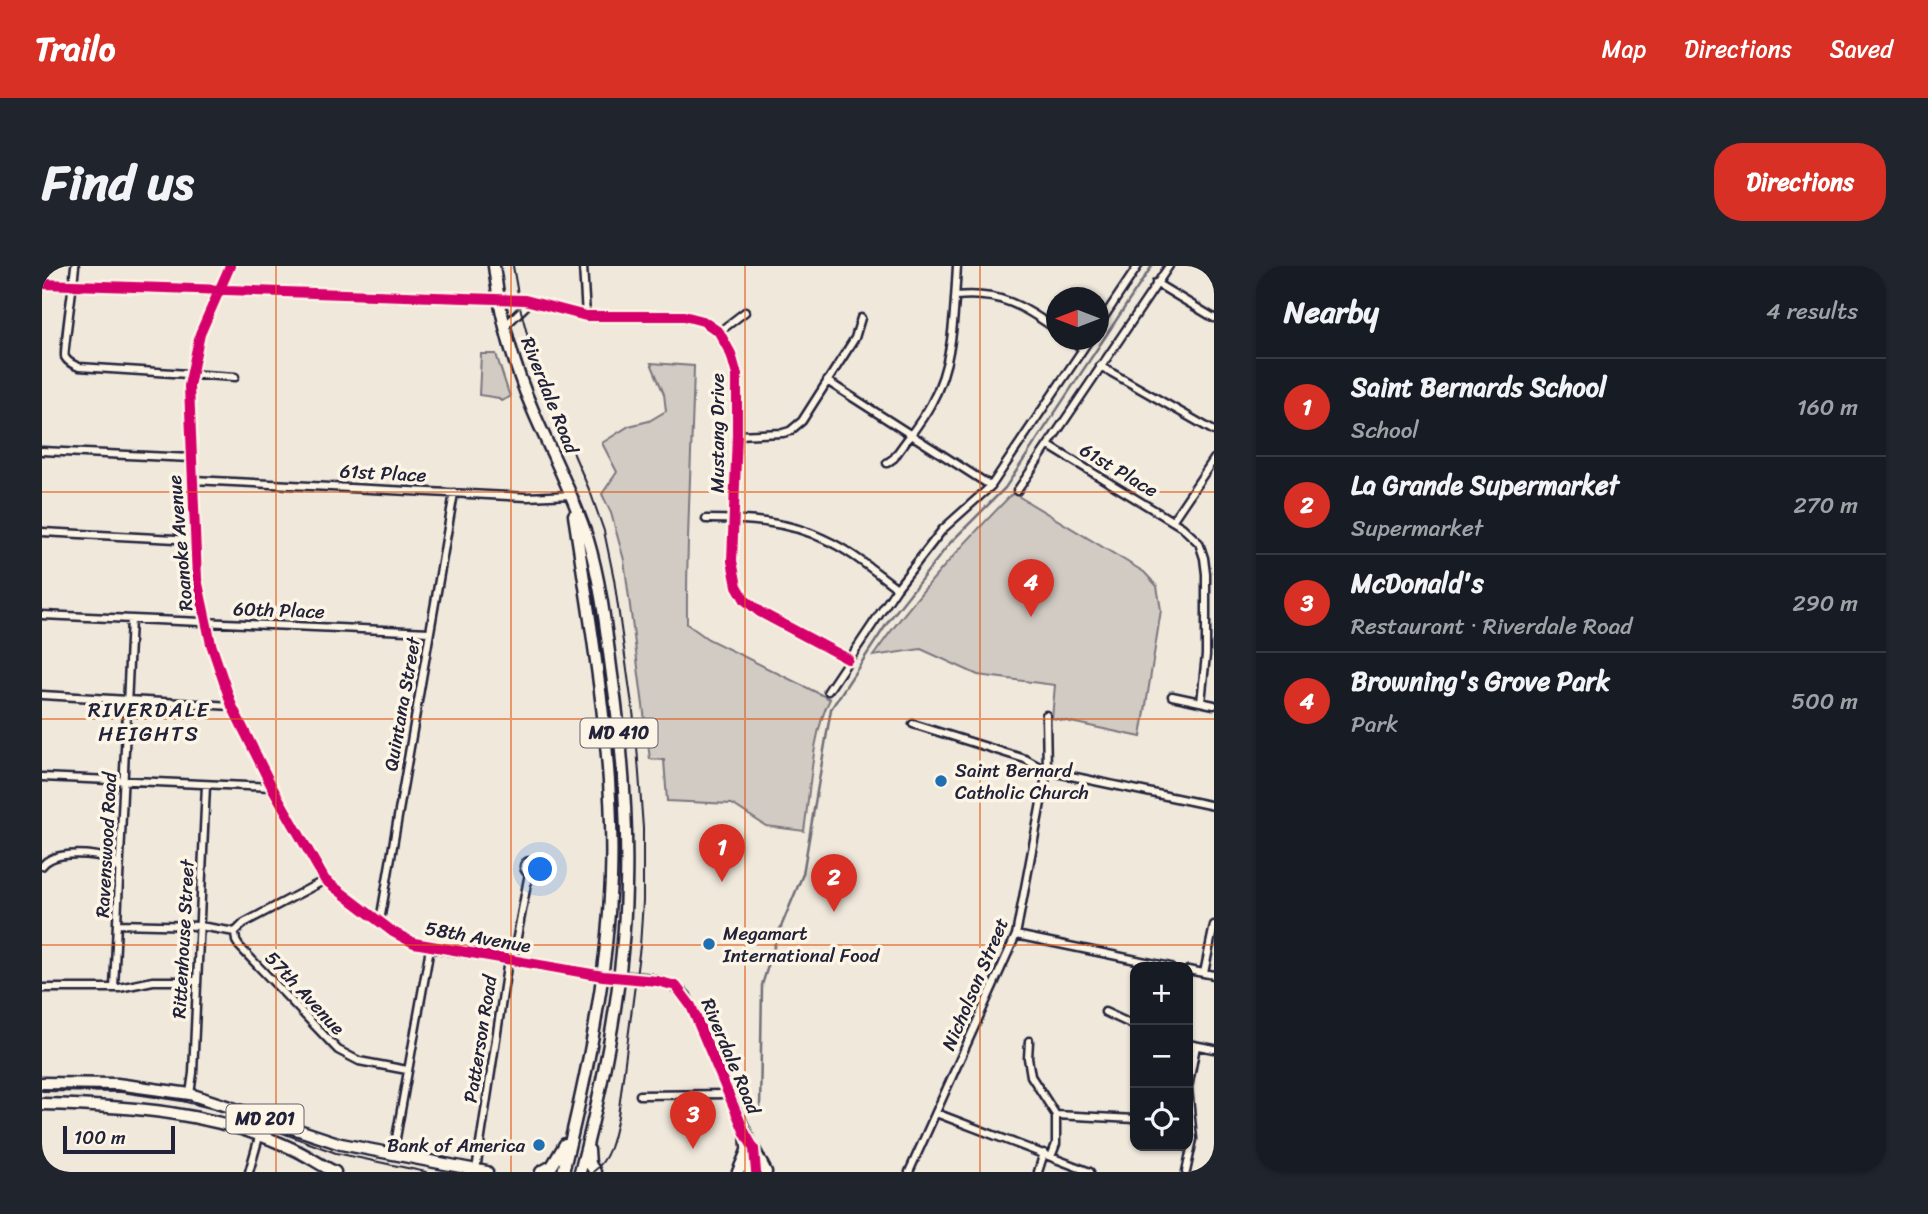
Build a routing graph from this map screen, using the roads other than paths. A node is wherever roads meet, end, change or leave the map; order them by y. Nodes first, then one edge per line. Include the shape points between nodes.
1 (75, 266) edge
2 (230, 266) edge
3 (494, 266) edge
4 (583, 266) edge
5 (957, 266) edge
6 (1138, 266) edge
7 (1169, 266) edge
8 (42, 284) edge
9 (1156, 284) junction
10 (74, 285) junction
11 (219, 290) junction
12 (956, 296) junction
13 (499, 300) junction
14 (530, 302) junction
15 (1109, 310) edge
16 (745, 312) dead end
17 (586, 317) junction
18 (861, 318) dead end
19 (1214, 318) edge
20 (1046, 323) edge
21 (505, 326) junction
22 (719, 332) junction
23 (1082, 350) edge
24 (1100, 366) junction
25 (190, 374) junction
26 (235, 377) dead end
27 (827, 381) junction
28 (1214, 431) edge
29 (911, 434) junction
30 (737, 435) junction
31 (1049, 446) junction
32 (42, 452) edge
33 (191, 458) junction
34 (1214, 459) edge
35 (887, 463) dead end
36 (193, 480) junction
37 (991, 486) junction
38 (1017, 491) dead end
39 (454, 492) junction
40 (571, 495) junction
41 (706, 519) dead end
42 (734, 519) junction
43 (1172, 521) junction
44 (42, 532) edge
45 (195, 540) junction
46 (897, 588) junction
47 (42, 615) edge
48 (131, 619) junction
49 (205, 623) junction
50 (430, 632) junction
51 (848, 659) junction
52 (828, 691) dead end
53 (42, 695) edge
54 (1172, 696) dead end
55 (128, 700) junction
56 (1201, 702) junction
57 (1214, 705) edge
58 (232, 706) junction
59 (1046, 715) dead end
60 (913, 724) dead end
61 (1047, 771) junction
62 (42, 777) edge
63 (125, 781) junction
64 (206, 785) junction
65 (272, 787) junction
66 (1214, 806) edge
67 (42, 866) edge
68 (120, 871) junction
69 (529, 873) dead end
70 (325, 880) junction
71 (380, 921) junction
72 (117, 924) junction
73 (1214, 925) edge
74 (200, 926) junction
75 (235, 932) junction
76 (1016, 935) junction
77 (430, 948) junction
78 (510, 961) junction
79 (1146, 962) edge
80 (1193, 971) edge
81 (1204, 973) junction
82 (1214, 975) edge
83 (603, 976) junction
84 (618, 976) junction
85 (197, 981) junction
86 (42, 988) edge
87 (114, 988) junction
88 (1105, 1012) dead end
89 (1133, 1025) edge
90 (1029, 1041) dead end
91 (1193, 1045) edge
92 (1214, 1049) edge
93 (407, 1070) junction
94 (42, 1083) edge
95 (1188, 1088) edge
96 (584, 1091) junction
97 (190, 1094) junction
98 (729, 1094) junction
99 (640, 1095) dead end
100 (42, 1104) edge
101 (936, 1113) junction
102 (1056, 1115) junction
103 (1130, 1119) edge
104 (589, 1134) junction
105 (260, 1137) junction
106 (750, 1150) junction
107 (1044, 1153) junction
108 (393, 1155) junction
109 (1051, 1157) junction
110 (482, 1171) edge
111 (249, 1172) edge
112 (335, 1172) edge
113 (541, 1172) edge
114 (563, 1172) edge
115 (580, 1172) edge
116 (594, 1172) edge
117 (738, 1172) edge
118 (748, 1172) edge
119 (756, 1172) edge
120 (766, 1172) edge
121 (909, 1172) edge
122 (1038, 1172) edge
123 (1090, 1172) edge
124 (1186, 1172) edge

1 - 10 street
2 - 11 street, Roanoke Avenue
3 - 13 main road, Riverdale Road / MD 410
4 - 17 street
5 - 12 street
6 - 15 street
7 - 9 street
8 - 10 street
9 - 19 street
9 - 24 street
10 - 11 street
10 - 25 street via 64,354 70,363
11 - 13 street
11 - 25 street, Roanoke Avenue via 200,334
12 - 20 street via 1007,300
12 - 29 street via 950,347 939,384
13 - 14 street
13 - 21 main road, Riverdale Road / MD 410
14 - 17 street
14 - 21 street
16 - 22 street
17 - 22 street via 684,316
18 - 27 street via 855,338
21 - 40 main road, Riverdale Road / MD 410 via 527,397
22 - 30 street, Mustang Drive via 735,365
23 - 37 street
24 - 28 street
24 - 31 street
25 - 26 street
25 - 33 street, Roanoke Avenue
27 - 29 street
27 - 30 street via 802,421 790,431
29 - 35 street
29 - 37 street
30 - 42 street, Mustang Drive
31 - 38 street
31 - 43 street, 61st Place
32 - 33 street
33 - 36 street, Roanoke Avenue
34 - 43 street
36 - 39 street, 61st Place
36 - 45 street, Roanoke Avenue
37 - 46 street via 943,529
39 - 40 street, 61st Place
39 - 50 street, Quintana Street
40 - 83 main road, Riverdale Road / MD 410 via 610,790 611,878
40 - 84 main road, Riverdale Road / MD 410 via 596,573 617,708 626,847
41 - 42 street
42 - 46 street via 775,524 823,538
42 - 51 street, Mustang Drive via 734,577 745,600
43 - 56 street, 61st Place via 1199,543 1204,558 1206,655
44 - 45 street
45 - 49 street, Roanoke Avenue
46 - 51 street
47 - 48 street, 60th Place
48 - 49 street, 60th Place
48 - 55 street, Ravenswood Road
49 - 50 street, 60th Place
49 - 58 street, Roanoke Avenue
50 - 71 street, Quintana Street
51 - 52 street
53 - 55 street
54 - 56 street
55 - 58 street
55 - 63 street, Ravenswood Road
56 - 57 street
58 - 65 street, Roanoke Avenue
59 - 61 street, Nicholson Street
60 - 61 street via 1025,759
61 - 66 street
61 - 76 street, Nicholson Street
62 - 63 street
63 - 64 street
63 - 68 street, Ravenswood Road
64 - 65 street
64 - 74 street, Rittenhouse Street
65 - 70 street, Roanoke Avenue
67 - 68 street via 54,857 87,856 113,860
68 - 72 street, Ravenswood Road
69 - 78 street, Patterson Road
70 - 71 street, 58th Avenue
70 - 75 street
71 - 77 street, 58th Avenue via 404,939
72 - 74 street
72 - 87 street, Ravenswood Road
73 - 81 street
74 - 75 street
74 - 85 street, Rittenhouse Street
75 - 93 street, 57th Avenue via 239,946 338,1050 359,1061
76 - 79 street
76 - 101 street, Nicholson Street
77 - 78 street, 58th Avenue
77 - 93 street
78 - 83 street, 58th Avenue
78 - 110 street, Patterson Road
80 - 81 street
81 - 82 street
83 - 84 street, Riverdale Road
83 - 96 main road, MD 410
84 - 98 street, Riverdale Road via 657,981 681,991
84 - 104 main road, MD 410
85 - 87 street via 153,981
85 - 97 street, Rittenhouse Street
86 - 87 street
88 - 89 street
90 - 102 street via 1031,1076
91 - 92 street
93 - 108 street
94 - 97 main road, MD 201 via 117,1084
95 - 124 street via 1194,1139
96 - 113 main road via 560,1156
96 - 114 main road, MD 410
97 - 108 main road, MD 201 via 315,1137
98 - 99 street
98 - 106 street, Riverdale Road
100 - 105 main road, MD 201 via 153,1109
101 - 107 street
101 - 121 street, Nicholson Street
102 - 103 street
102 - 109 street
104 - 115 main road, MD 410
104 - 116 main road
105 - 111 street
105 - 112 main road, MD 201 via 292,1148
106 - 117 main road
106 - 118 street, Riverdale Road
106 - 119 street, Riverdale Road
106 - 120 main road
107 - 109 street
107 - 122 street
108 - 110 main road, MD 201
109 - 123 street

